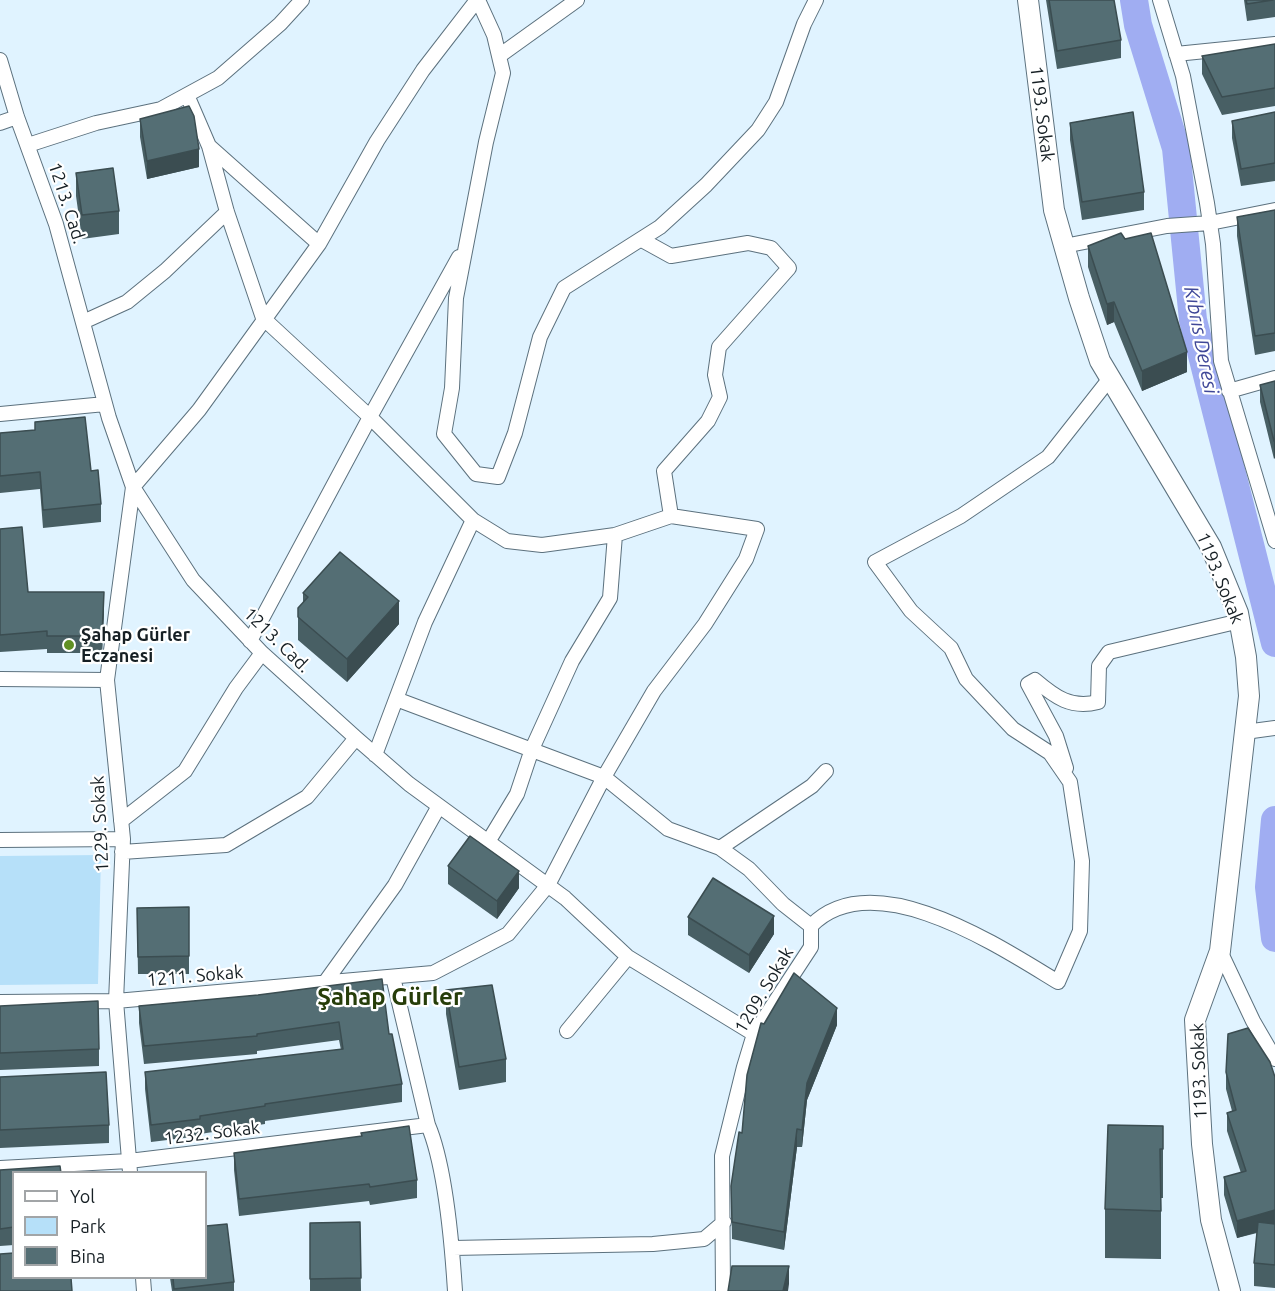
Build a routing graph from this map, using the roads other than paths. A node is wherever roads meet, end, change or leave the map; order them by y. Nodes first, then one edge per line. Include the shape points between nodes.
1 (302, 0) edge
2 (478, 0) edge
3 (577, 0) edge
4 (816, 0) edge
5 (1028, 0) edge
6 (1160, 0) edge
7 (1275, 44) edge
8 (1176, 54) junction
9 (499, 56) junction
10 (0, 60) edge
11 (187, 95) junction
12 (17, 117) junction
13 (0, 123) edge
14 (28, 145) junction
15 (209, 146) junction
16 (1275, 210) edge
17 (227, 212) junction
18 (1208, 223) junction
19 (642, 240) junction
20 (319, 244) junction
21 (466, 245) junction
22 (1064, 246) junction
23 (263, 318) junction
24 (83, 322) junction
25 (1111, 377) junction
26 (1275, 378) edge
27 (1229, 391) junction
28 (105, 404) junction
29 (0, 414) edge
30 (370, 417) junction
31 (132, 487) junction
32 (671, 516) junction
33 (473, 520) junction
34 (615, 535) junction
35 (1275, 541) edge
36 (1240, 621) junction
37 (250, 641) junction
38 (262, 653) junction
39 (0, 679) edge
40 (107, 680) junction
41 (396, 699) junction
42 (1275, 729) edge
43 (1245, 732) junction
44 (356, 738) junction
45 (532, 749) junction
46 (375, 755) junction
47 (826, 771) dead end
48 (604, 777) junction
49 (1070, 782) junction
50 (439, 806) junction
51 (121, 821) junction
52 (0, 840) edge
53 (488, 842) junction
54 (123, 845) junction
55 (720, 848) junction
56 (548, 885) junction
57 (811, 926) junction
58 (1220, 951) junction
59 (628, 957) junction
60 (393, 977) junction
61 (326, 981) junction
62 (116, 1001) junction
63 (0, 1002) edge
64 (567, 1031) dead end
65 (754, 1034) junction
66 (1275, 1059) edge
67 (428, 1125) junction
68 (130, 1167) edge
69 (0, 1168) edge
70 (724, 1222) junction
71 (453, 1248) junction
72 (455, 1291) edge
73 (723, 1291) edge
74 (1230, 1291) edge

1 - 11 street via 218,78
2 - 9 street
2 - 20 street via 423,70 377,141
3 - 9 street
4 - 19 street via 776,102 758,130 706,185
5 - 22 street, 1193. Sokak via 1054,210
6 - 8 street
7 - 8 street
8 - 18 street
9 - 21 street via 503,73
10 - 12 street, 1213. Cad.
11 - 14 street via 161,109 96,123
11 - 15 street
12 - 13 street
12 - 14 street, 1213. Cad.
14 - 24 street, 1213. Cad. via 56,224
15 - 17 street
15 - 20 street
16 - 18 street
17 - 23 street
17 - 24 street via 127,302
18 - 22 street via 1167,226
18 - 27 street via 1221,361
19 - 21 street via 603,260 564,288 540,337 515,434 498,477 476,474 444,434 452,388 456,298
19 - 32 street via 671,256 748,243 771,248 789,268 719,348 715,375 720,397 708,421 664,471
20 - 23 street
21 - 30 street
22 - 25 street, 1193. Sokak via 1090,335
23 - 30 street
23 - 31 street via 199,411
24 - 28 street, 1213. Cad.
25 - 36 street, 1193. Sokak via 1211,547
25 - 49 street via 1048,457 961,516 875,562 911,611 951,648 966,679 1013,729 1050,753
26 - 27 street
27 - 35 street
28 - 29 street
28 - 31 street, 1213. Cad.
30 - 33 street
30 - 37 street
31 - 37 street, 1213. Cad. via 193,579
31 - 40 street, 1229. Sokak
32 - 34 street
32 - 48 street, 1211. Sokak via 757,528 746,560 705,624 654,691
33 - 34 street via 507,541 542,545
33 - 41 street via 425,622
34 - 45 street via 610,598 572,661
36 - 43 street, 1193. Sokak via 1249,696
36 - 49 street via 1109,652 1099,666 1098,702 1083,706 1048,691 1035,680 1028,684 1056,736
37 - 38 street, 1213. Cad.
38 - 44 street, 1213. Cad.
38 - 51 street via 185,771
39 - 40 street
40 - 51 street, 1229. Sokak
41 - 45 street
41 - 46 street
42 - 43 street
43 - 58 street, 1193. Sokak
44 - 46 street, 1213. Cad.
44 - 54 street via 308,797 226,845
45 - 48 street
45 - 53 street via 517,794
46 - 50 street, 1213. Cad.
47 - 55 street via 812,786
48 - 55 street via 668,829
48 - 56 street, 1211. Sokak
49 - 57 street via 1082,861 1080,931 1058,982 990,941 888,903 861,903 821,915
50 - 53 street, 1213. Cad.
50 - 61 street via 395,885
51 - 54 street, 1229. Sokak
52 - 54 street
53 - 56 street, 1213. Cad.
54 - 62 street, 1229. Sokak
55 - 57 street
56 - 59 street, 1213. Cad.
56 - 60 street, 1211. Sokak via 508,934 432,973
57 - 65 street, 1209. Sokak via 811,947
58 - 66 street
58 - 74 street, 1193. Sokak via 1195,1020 1211,1220
59 - 64 street
59 - 65 street, 1213. Cad.
60 - 61 street, 1211. Sokak
60 - 67 street
61 - 62 street, 1211. Sokak
62 - 63 street, 1211. Sokak
62 - 68 street, 1229. Sokak
65 - 70 street, 1209. Sokak via 722,1156
67 - 68 street, 1232. Sokak
67 - 71 street via 436,1144
68 - 69 street, 1232. Sokak
70 - 71 street via 704,1239 663,1243
70 - 73 street, 1209. Sokak
71 - 72 street

